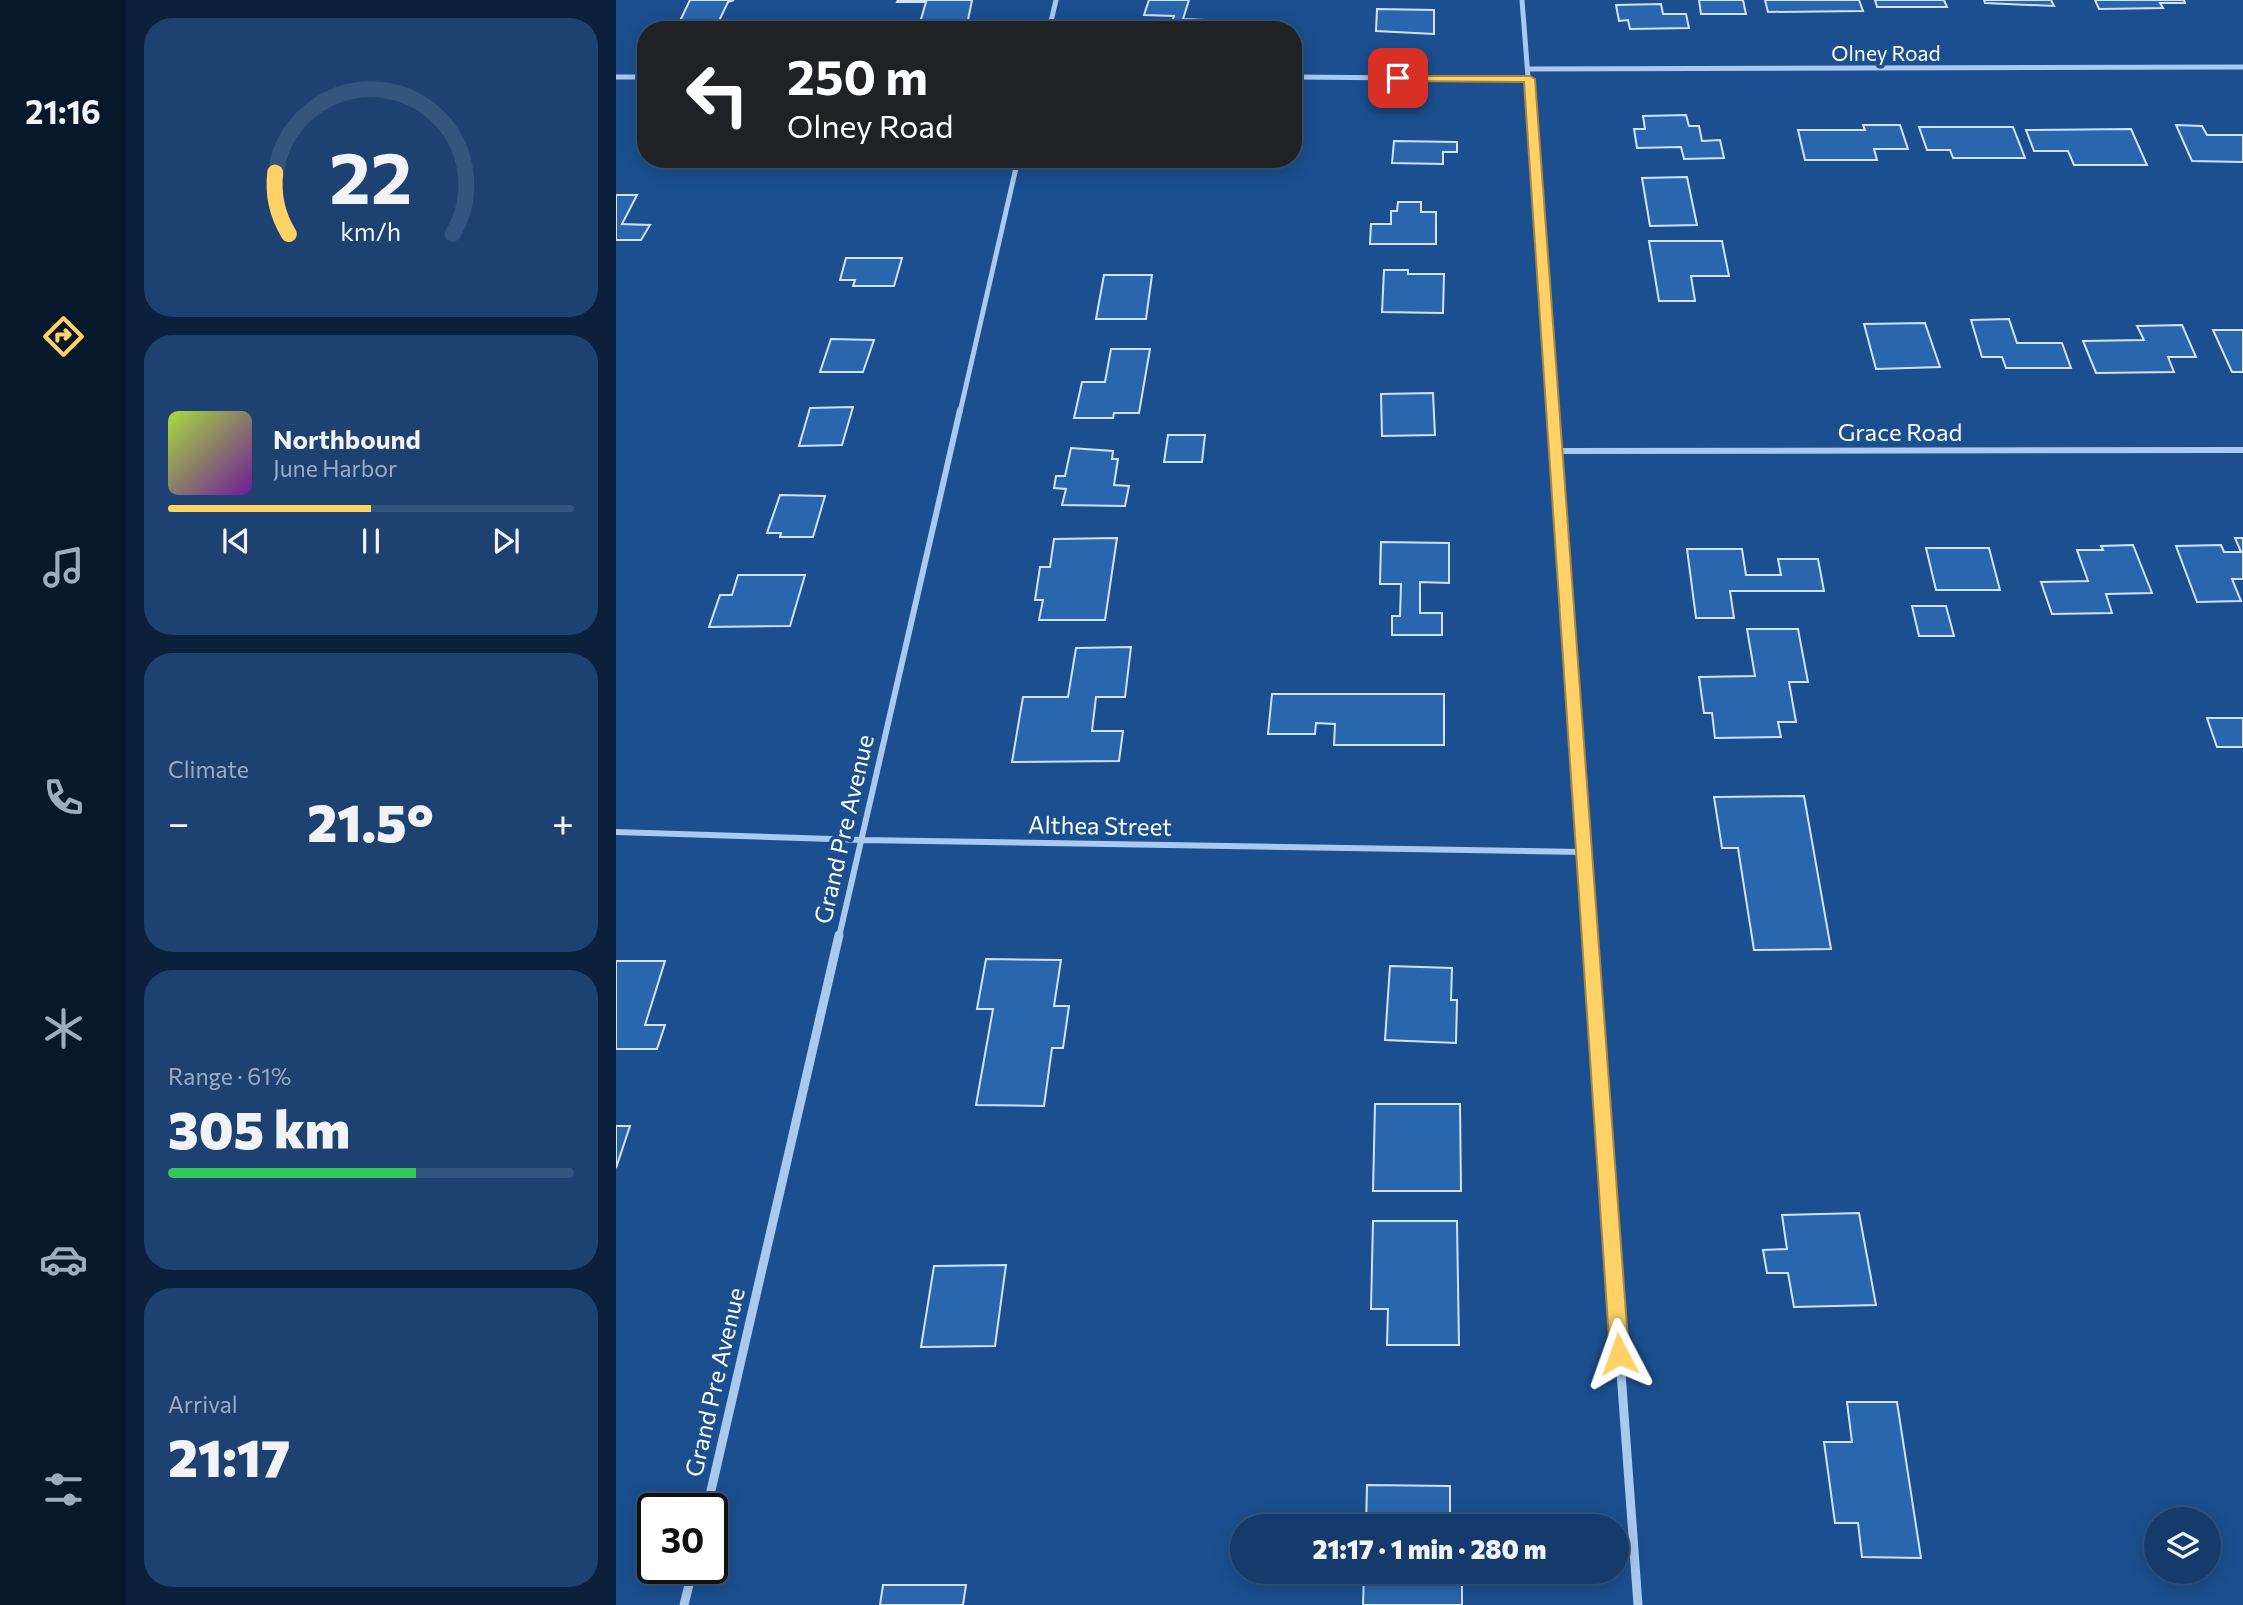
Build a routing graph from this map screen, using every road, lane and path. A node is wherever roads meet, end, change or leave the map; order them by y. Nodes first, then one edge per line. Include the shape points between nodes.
1 (1056, 0) edge
2 (1522, 0) edge
3 (1051, 21) edge
4 (2243, 67) edge
5 (1528, 68) junction
6 (616, 77) edge
7 (637, 77) edge
8 (1302, 77) edge
9 (1530, 79) junction
10 (1016, 168) edge
11 (2243, 450) edge
12 (1557, 451) junction
13 (616, 832) edge
14 (862, 840) junction
15 (1583, 852) junction
16 (710, 1493) edge
17 (689, 1584) edge
18 (684, 1605) edge
19 (1638, 1605) edge

1 - 3 street
2 - 5 street
4 - 5 street, Olney Road
5 - 9 street
6 - 7 street
8 - 9 street
9 - 12 street
10 - 14 street, Grand Pre Avenue
11 - 12 street, Grace Road
12 - 15 street
13 - 14 street, Althea Street
14 - 15 street, Althea Street
14 - 16 street, Grand Pre Avenue
15 - 19 street
17 - 18 street

